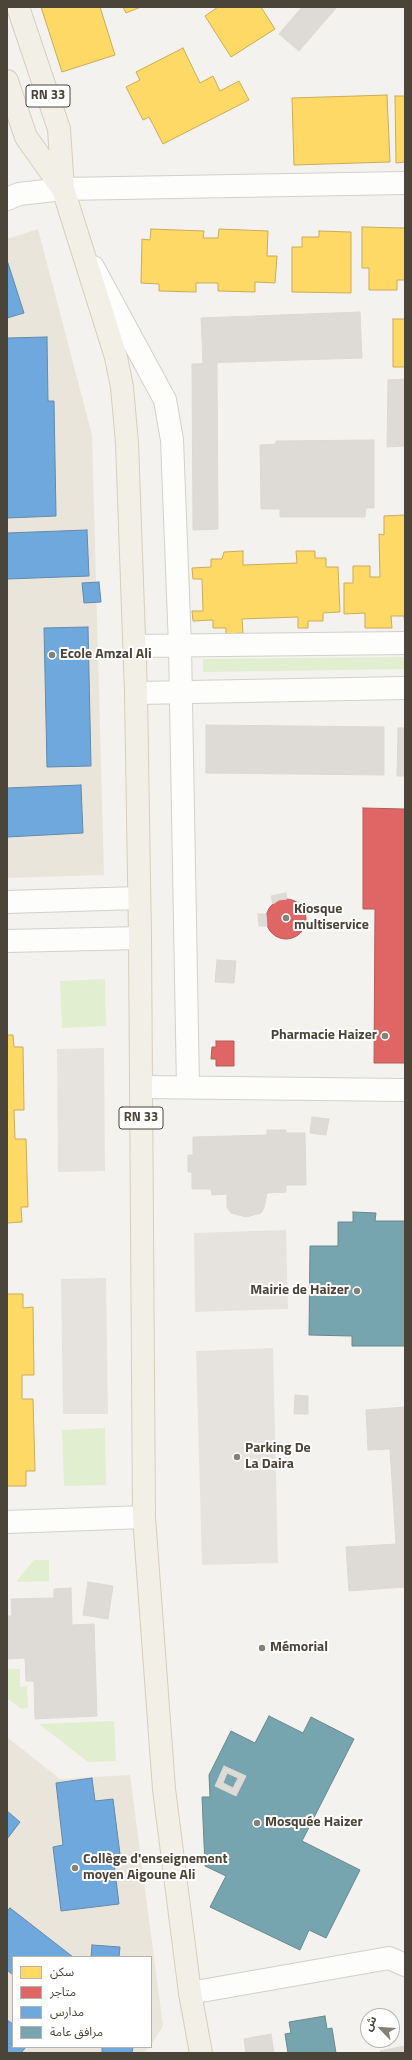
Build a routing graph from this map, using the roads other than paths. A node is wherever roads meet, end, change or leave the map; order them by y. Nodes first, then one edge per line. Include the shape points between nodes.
1 (18, 7) edge
2 (7, 81) edge
3 (405, 184) edge
4 (63, 189) junction
5 (7, 199) edge
6 (79, 241) junction
7 (405, 643) edge
8 (135, 646) junction
9 (180, 646) junction
10 (405, 688) edge
11 (181, 692) junction
12 (136, 693) junction
13 (139, 898) junction
14 (7, 902) edge
15 (140, 938) junction
16 (7, 941) edge
17 (141, 1087) junction
18 (188, 1087) junction
19 (405, 1090) edge
20 (144, 1517) junction
21 (7, 1522) edge
22 (405, 1965) edge
23 (190, 1993) junction
24 (201, 2053) edge

1 - 4 main road, RN 33 via 59,128
2 - 4 main road, RN 33 via 26,137
3 - 4 street
4 - 5 street via 19,194
4 - 6 main road, RN 33
6 - 8 main road, RN 33 via 116,358 122,387 127,443
6 - 9 street via 166,400 172,440
7 - 9 street
8 - 9 street
8 - 12 main road, RN 33
9 - 11 street
10 - 11 street
11 - 12 street
11 - 18 street
12 - 13 main road, RN 33
13 - 14 street
13 - 15 main road, RN 33
15 - 16 street
15 - 17 main road, RN 33
17 - 18 street
17 - 20 main road, RN 33
18 - 19 street
20 - 21 street
20 - 23 main road, RN 33 via 164,1789
22 - 23 street via 389,1958
23 - 24 main road, RN 33

